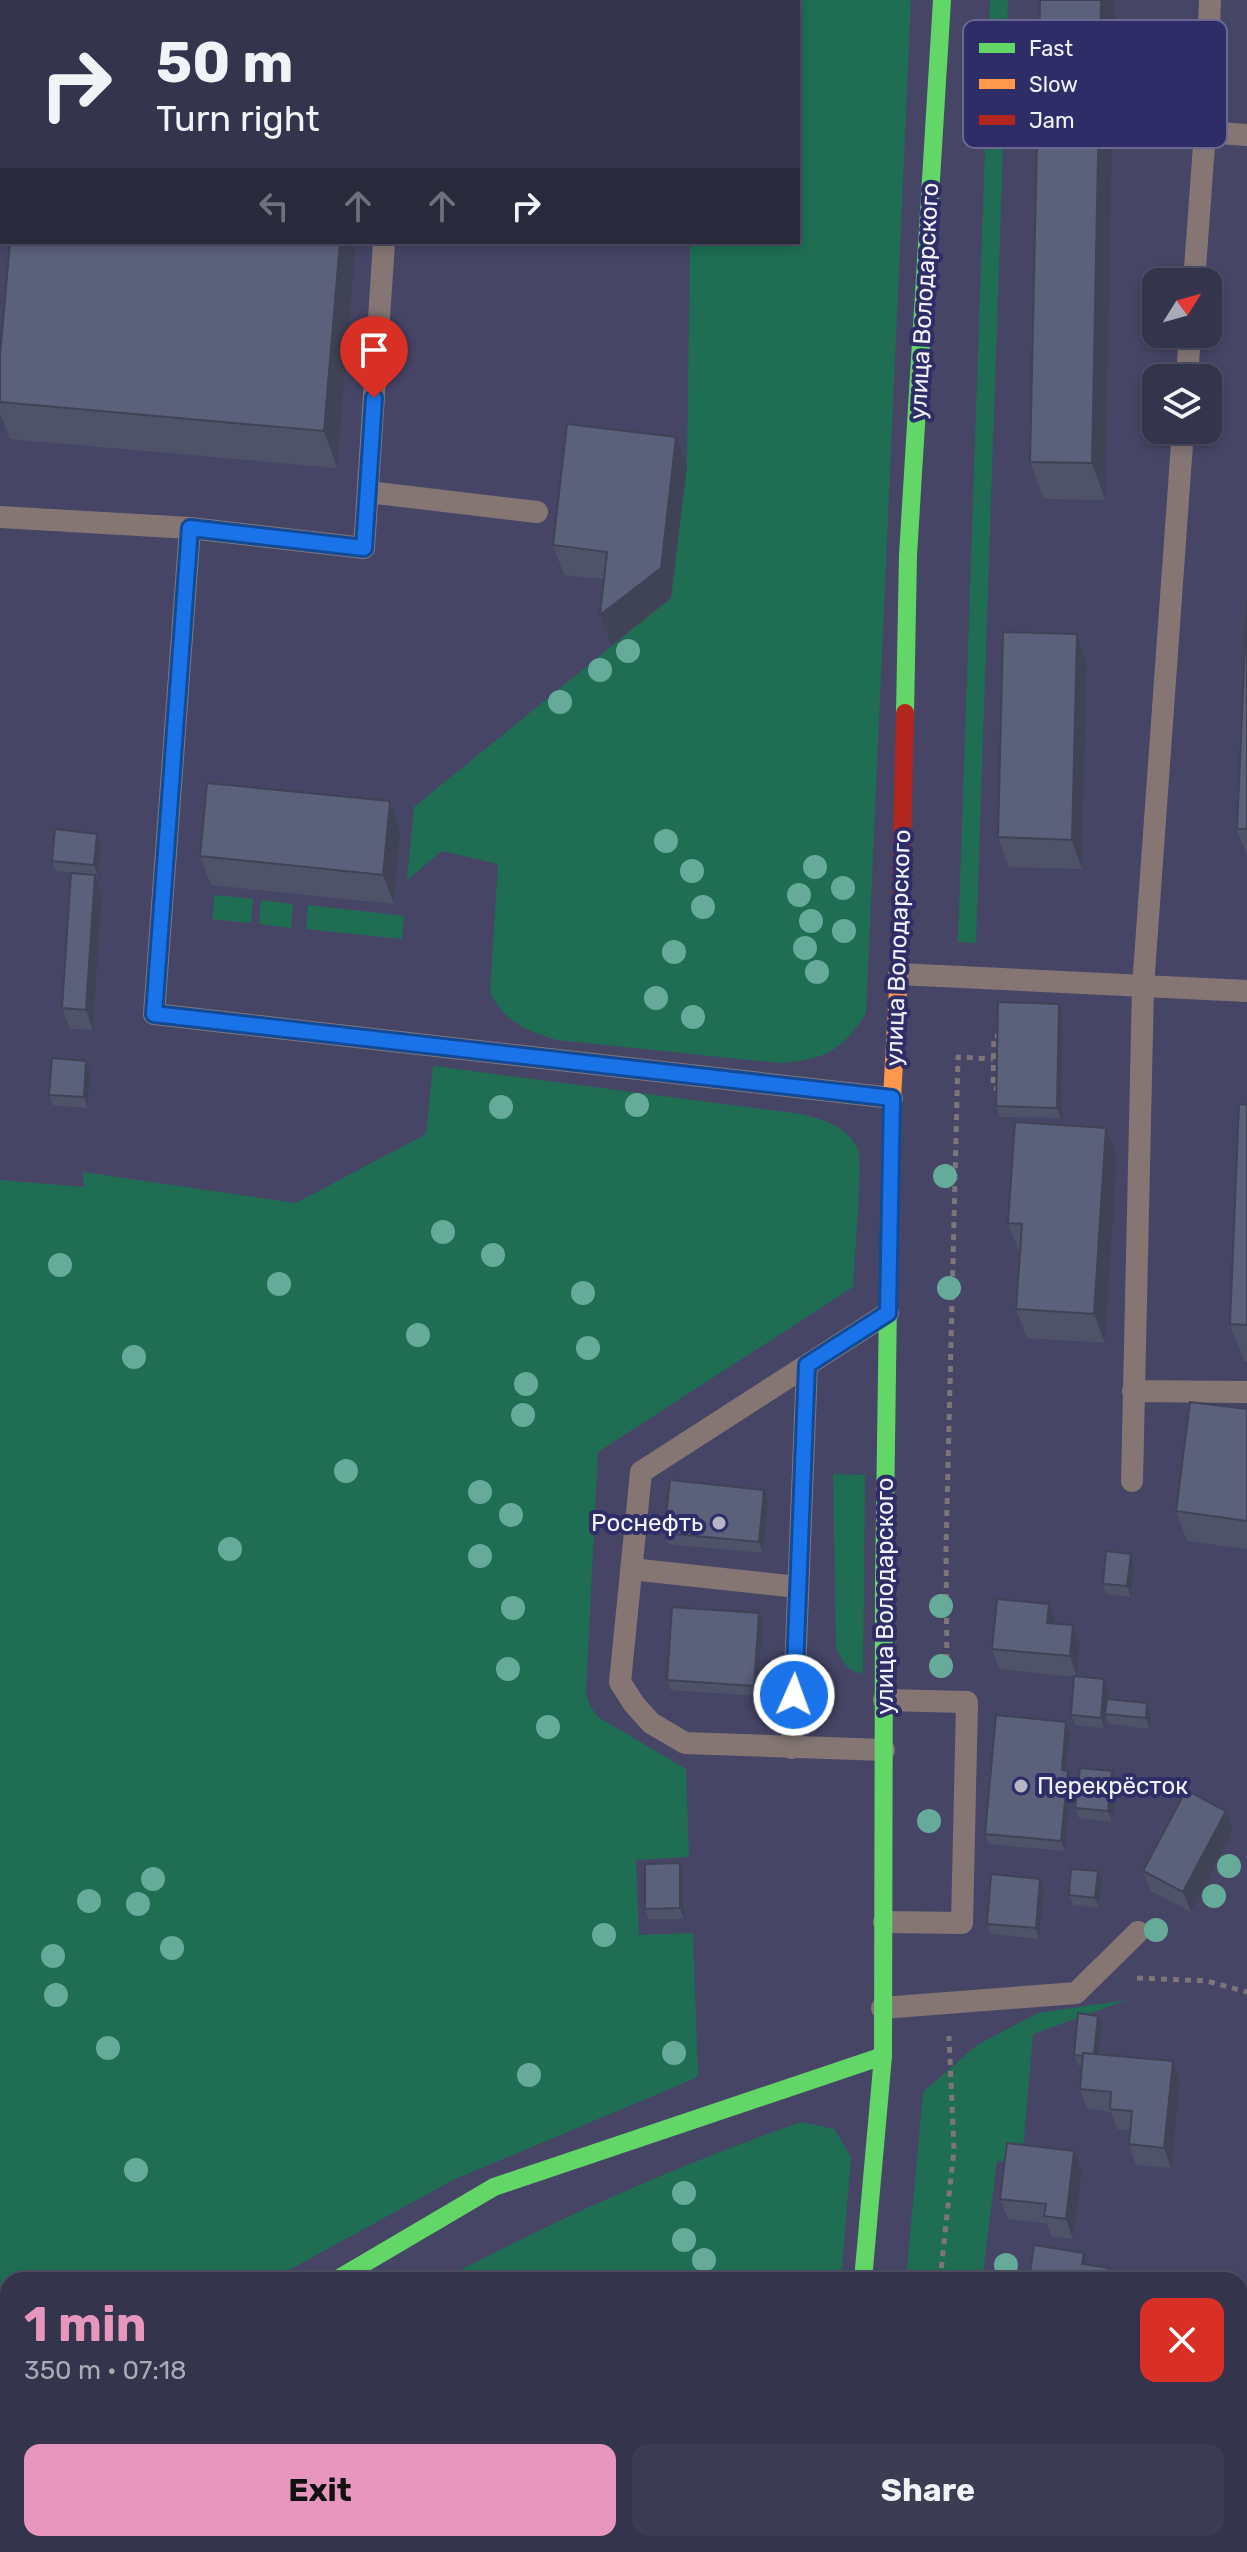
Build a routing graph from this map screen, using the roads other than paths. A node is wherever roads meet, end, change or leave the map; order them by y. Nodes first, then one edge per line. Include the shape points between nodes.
1 (942, 0) edge
2 (1210, 0) edge
3 (1209, 20) edge
4 (1227, 134) edge
5 (1247, 135) edge
6 (1204, 148) edge
7 (384, 244) edge
8 (1195, 268) edge
9 (1182, 444) edge
10 (368, 492) junction
11 (537, 512) dead end
12 (0, 517) edge
13 (190, 528) junction
14 (899, 974) junction
15 (1143, 987) junction
16 (1247, 991) edge
17 (892, 1098) junction
18 (888, 1313) junction
19 (807, 1365) junction
20 (1133, 1391) junction
21 (1247, 1392) edge
22 (1132, 1481) dead end
23 (631, 1569) junction
24 (798, 1587) junction
25 (884, 1700) junction
26 (792, 1748) junction
27 (884, 1750) junction
28 (884, 1922) junction
29 (1138, 1932) dead end
30 (882, 2008) junction
31 (883, 2056) junction
32 (350, 2272) edge
33 (864, 2272) edge

1 - 14 street, улица Володарского via 908,555
2 - 3 lane
4 - 5 lane
6 - 8 lane
7 - 10 lane
9 - 15 lane
10 - 11 lane
10 - 13 lane via 364,548
12 - 13 lane
13 - 17 lane via 154,1014
14 - 15 lane
14 - 17 street, улица Володарского
15 - 16 lane
15 - 20 lane
17 - 18 street, улица Володарского
18 - 19 lane
18 - 25 street, улица Володарского
19 - 23 lane via 641,1472
19 - 24 lane
20 - 21 lane
20 - 22 lane
23 - 24 lane
23 - 26 lane via 620,1682 651,1723 685,1743
24 - 26 lane
25 - 27 street, улица Володарского
25 - 28 lane via 967,1702 962,1923
26 - 27 lane
27 - 28 street, улица Володарского
28 - 30 street, улица Володарского
29 - 30 lane via 1076,1993
30 - 31 street, улица Володарского
31 - 32 street via 494,2187
31 - 33 street, улица Володарского

